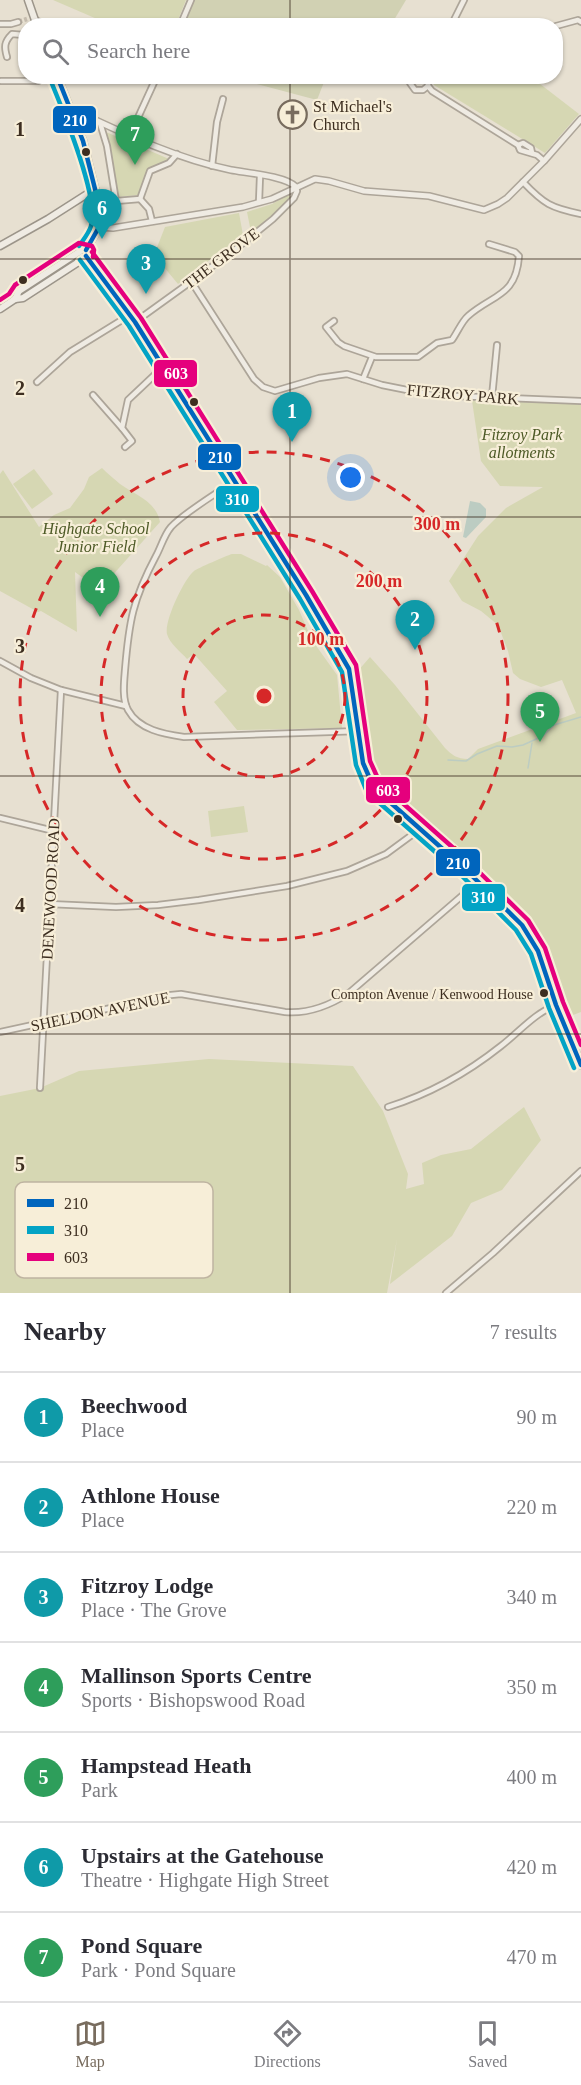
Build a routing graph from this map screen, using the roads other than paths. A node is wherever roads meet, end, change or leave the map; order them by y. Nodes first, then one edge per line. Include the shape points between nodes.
1 (28, 0) edge
2 (191, 0) edge
3 (464, 0) edge
4 (32, 18) edge
5 (183, 18) edge
6 (455, 18) edge
7 (18, 22) tunnel mouth
8 (581, 22) edge
9 (0, 24) edge
10 (563, 24) edge
11 (18, 34) edge
12 (7, 57) dead end
13 (1, 81) edge
14 (18, 81) edge
15 (61, 84) edge
16 (153, 84) edge
17 (411, 84) edge
18 (428, 86) joint
19 (223, 99) dead end
20 (73, 112) junction
21 (93, 119) junction
22 (581, 119) edge
23 (77, 122) junction
24 (100, 123) junction
25 (130, 135) junction
26 (177, 154) junction
27 (544, 162) junction
28 (212, 166) junction
29 (260, 176) junction
30 (523, 182) junction
31 (296, 186) junction
32 (95, 189) junction
33 (140, 199) junction
34 (116, 201) junction
35 (259, 202) junction
36 (581, 214) edge
37 (152, 221) junction
38 (109, 222) dead end
39 (99, 227) junction
40 (489, 244) dead end
41 (0, 246) edge
42 (84, 254) junction
43 (191, 281) junction
44 (0, 309) edge
45 (130, 315) junction
46 (334, 321) dead end
47 (135, 322) junction
48 (497, 345) dead end
49 (372, 357) junction
50 (163, 367) junction
51 (363, 379) junction
52 (37, 381) dead end
53 (93, 394) dead end
54 (492, 397) junction
55 (581, 401) edge
56 (122, 428) junction
57 (125, 447) dead end
58 (234, 481) junction
59 (0, 661) edge
60 (61, 690) junction
61 (126, 706) junction
62 (360, 731) junction
63 (0, 818) edge
64 (420, 829) junction
65 (54, 831) junction
66 (478, 882) junction
67 (49, 904) junction
68 (556, 1005) junction
69 (44, 1022) junction
70 (0, 1032) edge
71 (581, 1065) edge
72 (40, 1088) dead end
73 (388, 1107) dead end
74 (581, 1171) edge
75 (446, 1293) edge

1 - 4 main road
2 - 5 street
3 - 6 street
7 - 9 street
8 - 10 street
11 - 12 street via 12,34 6,42
13 - 14 street
15 - 20 main road
16 - 25 street
17 - 18 street via 415,90
18 - 27 street via 526,154 532,153
19 - 28 street
20 - 21 street
20 - 23 main road
21 - 23 street
21 - 24 street
22 - 27 street
23 - 32 main road
24 - 25 street
24 - 34 street via 108,146
25 - 26 street
26 - 28 street
26 - 33 street via 169,163 150,171
27 - 30 street
28 - 29 street
29 - 31 street via 279,177
29 - 35 street
30 - 31 street via 504,200 484,210 429,196 364,190 322,179
30 - 36 street via 545,204
31 - 35 street
31 - 43 street, THE GROVE via 294,198
32 - 39 main road
32 - 41 main road
33 - 34 street
33 - 37 street via 149,209
34 - 38 street
35 - 37 street
37 - 39 street
39 - 42 main road
40 - 49 street via 519,256 515,275 504,293 466,317 452,340 437,343 418,357
42 - 44 main road via 77,263
42 - 45 main road
43 - 47 street, THE GROVE
43 - 51 street, FITZROY PARK via 263,387 275,391 334,375
45 - 47 main road
45 - 52 street via 70,352
46 - 49 street via 326,327 338,342
47 - 50 main road
48 - 54 street
49 - 51 street
50 - 56 street via 128,400
50 - 58 main road
51 - 54 street, FITZROY PARK via 432,395
53 - 56 street
54 - 55 street, FITZROY PARK
56 - 57 street via 132,441
58 - 61 street via 171,528 142,580 128,637
58 - 62 main road via 348,669
59 - 60 street
60 - 61 street
60 - 65 street, DENEWOOD ROAD
61 - 62 street via 132,717 146,727 184,737
62 - 64 main road via 363,763 374,788
63 - 65 street
64 - 66 main road
64 - 67 street via 386,854 347,871 287,886 158,905
65 - 67 street, DENEWOOD ROAD
66 - 68 main road via 522,926 538,951
66 - 69 street, SHELDON AVENUE via 349,993 315,1010 285,1012 181,994
67 - 69 street, DENEWOOD ROAD
68 - 71 main road
68 - 73 street via 544,1010 457,1077
69 - 70 street, SHELDON AVENUE
69 - 72 street, DENEWOOD ROAD
74 - 75 street

